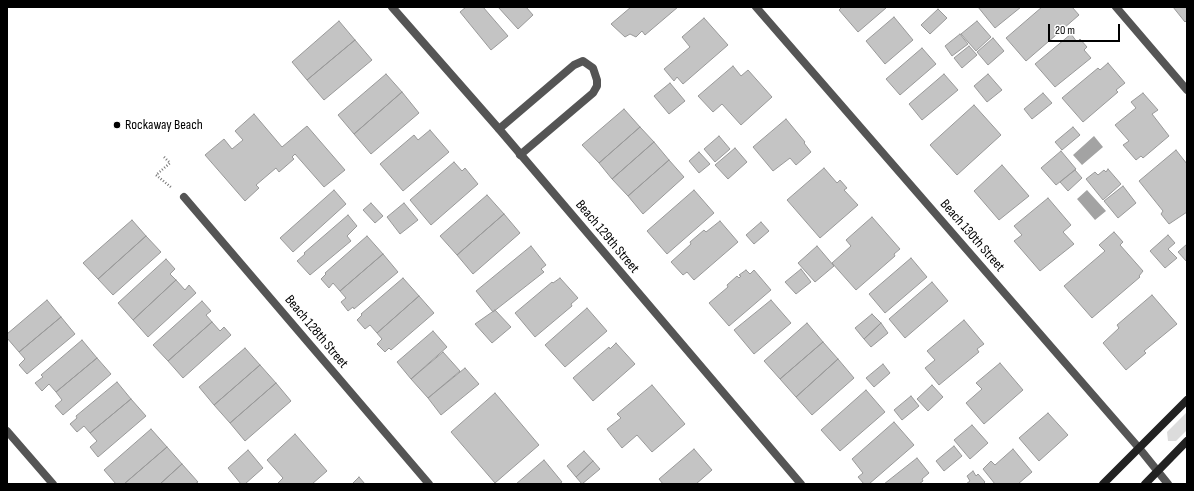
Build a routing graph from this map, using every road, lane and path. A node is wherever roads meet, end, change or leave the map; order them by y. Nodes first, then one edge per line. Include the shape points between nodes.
1 (392, 7) edge
2 (756, 7) edge
3 (1116, 7) edge
4 (1187, 90) edge
5 (499, 129) junction
6 (520, 155) junction
7 (164, 157) dead end
8 (184, 197) joint
9 (1187, 400) edge
10 (7, 431) edge
11 (1187, 442) edge
12 (1139, 448) junction
13 (1157, 472) junction
14 (53, 484) edge
15 (429, 484) edge
16 (801, 484) edge
17 (1103, 484) edge
18 (1145, 484) edge
19 (1168, 484) edge

1 - 5 street, Beach 129th Street
2 - 12 street, Beach 130th Street
3 - 4 street
5 - 6 street, Beach 129th Street
5 - 6 street via 574,65 583,61 593,68 597,86 593,93
6 - 16 street, Beach 129th Street
7 - 8 path via 170,163 156,175
8 - 15 street, Beach 128th Street
9 - 12 street
10 - 14 street
11 - 13 street
12 - 13 street, Beach 130th Street
12 - 17 street
13 - 18 street
13 - 19 street, Beach 130th Street

